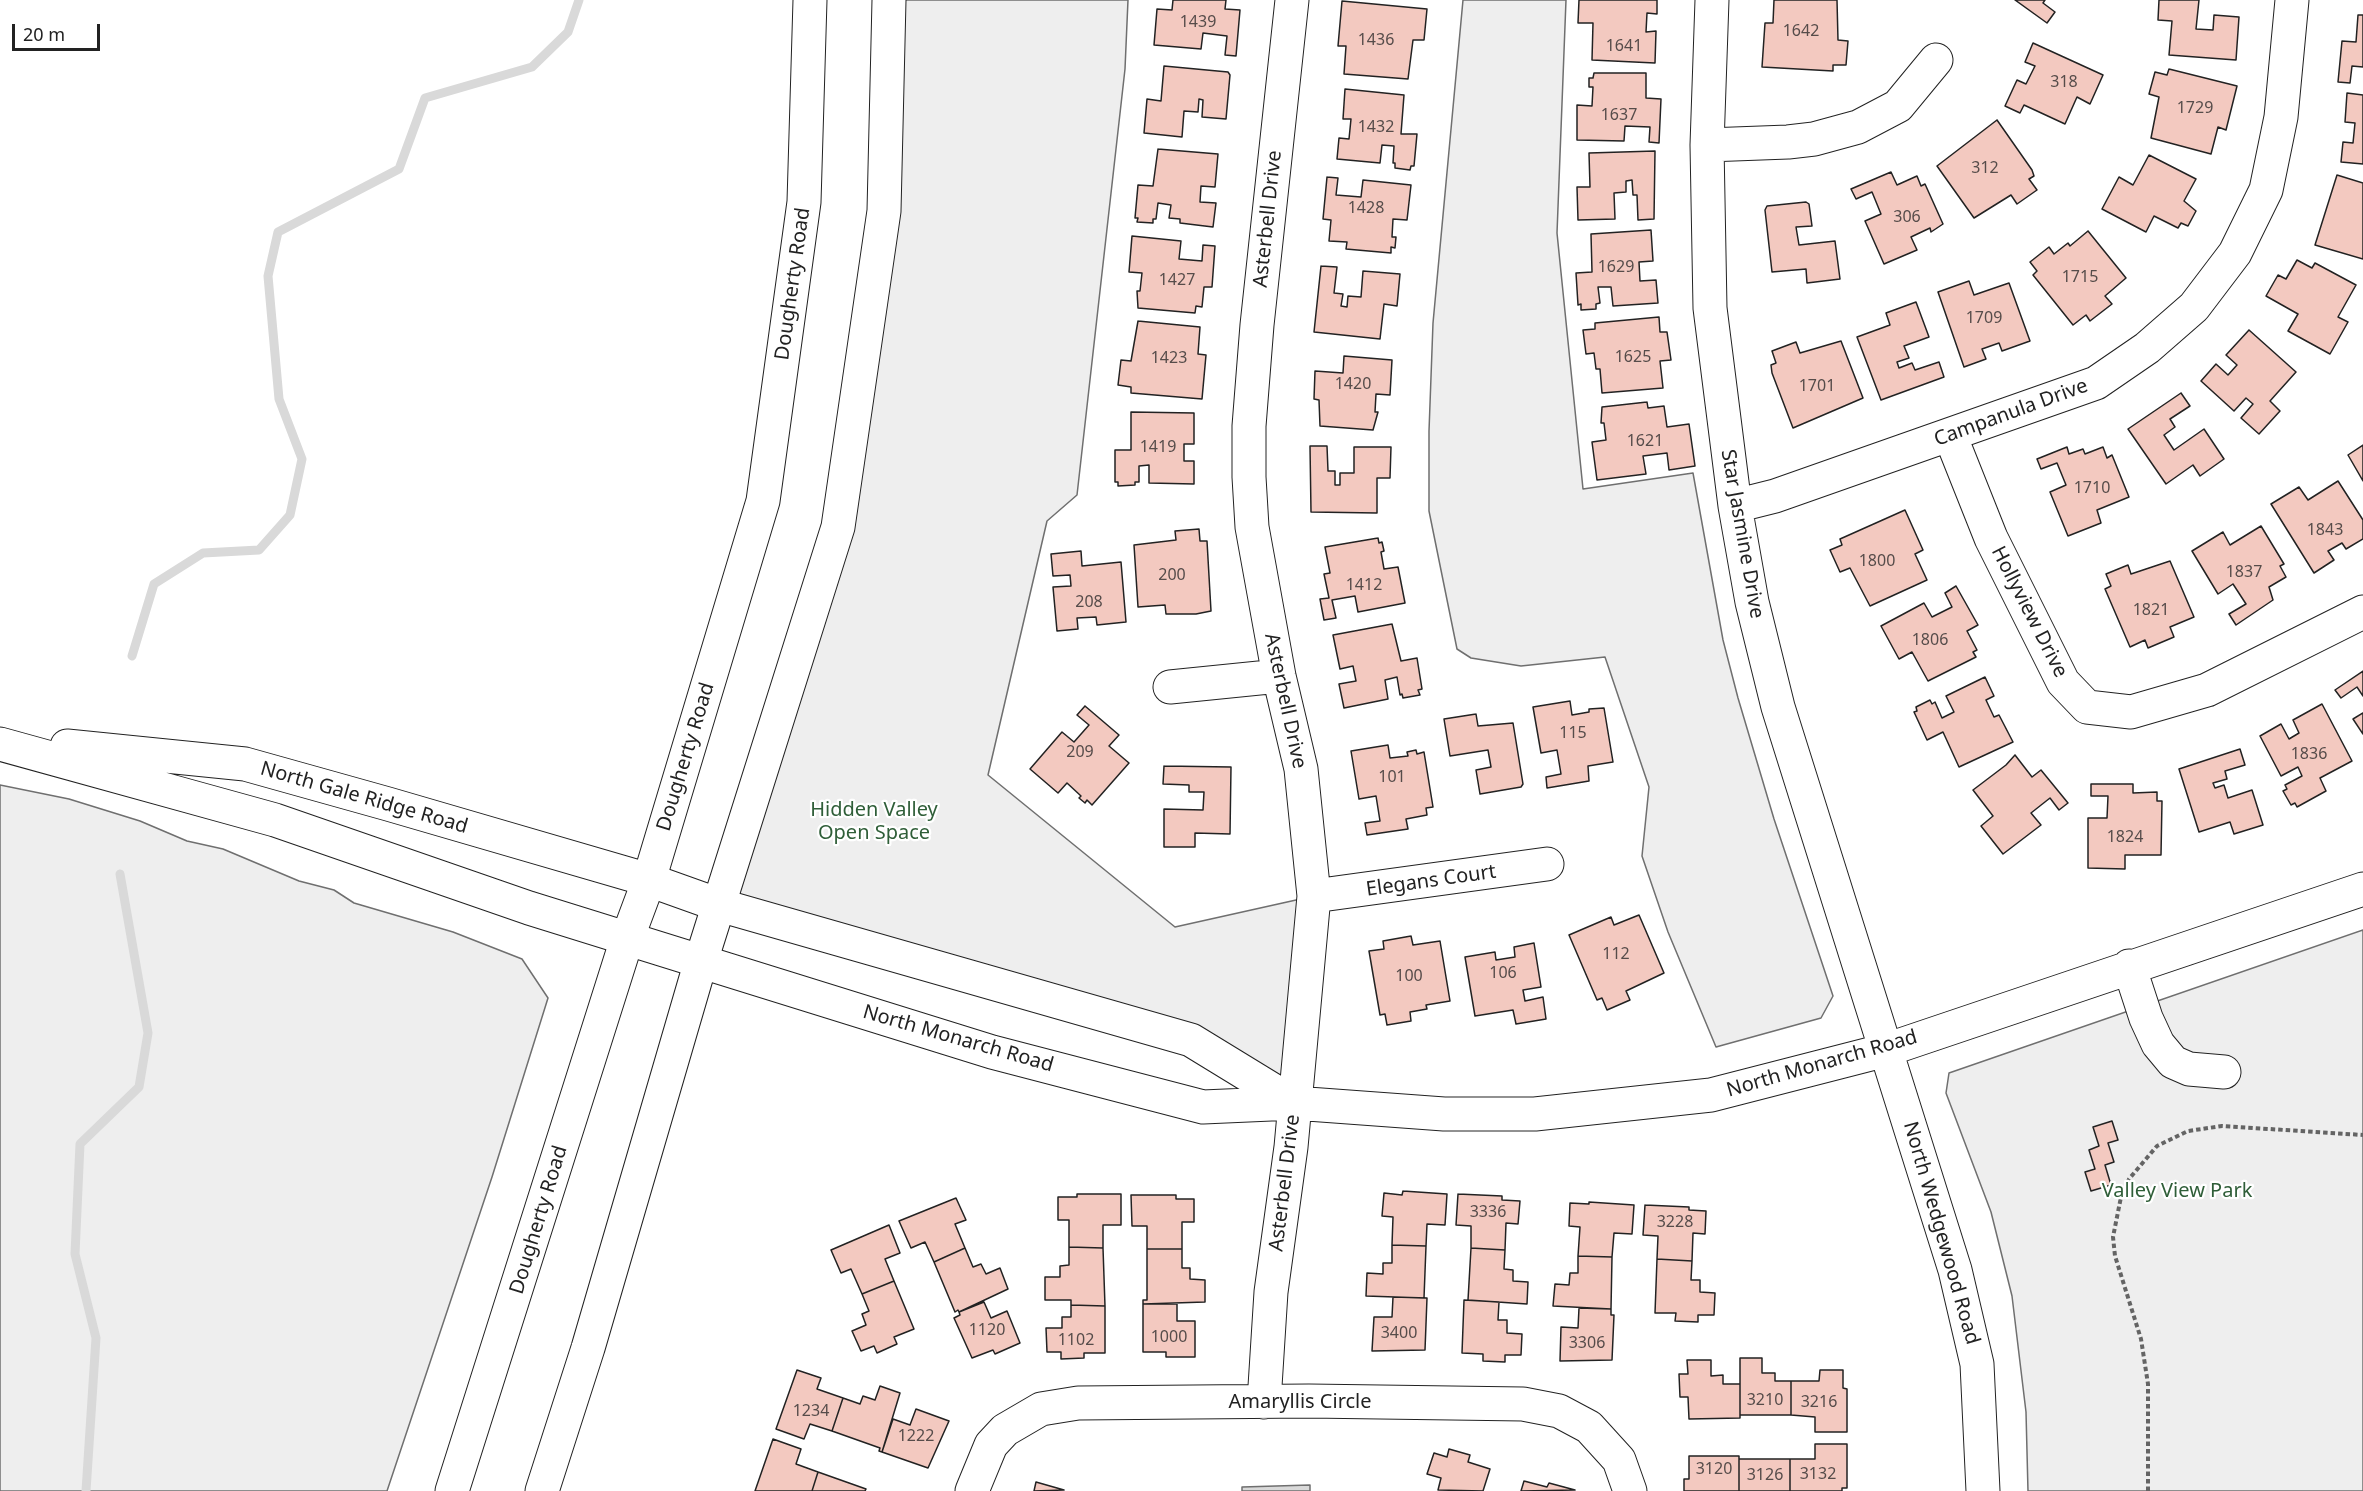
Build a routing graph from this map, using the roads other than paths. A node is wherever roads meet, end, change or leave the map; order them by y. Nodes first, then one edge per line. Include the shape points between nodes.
1 (810, 0) edge
2 (889, 0) edge
3 (1292, 0) edge
4 (1712, 0) edge
5 (2292, 0) edge
6 (1936, 60) dead end
7 (1707, 145) junction
8 (1950, 435) junction
9 (1735, 506) junction
10 (2363, 612) edge
11 (1279, 676) junction
12 (1170, 687) dead end
13 (0, 742) edge
14 (1547, 864) dead end
15 (649, 880) junction
16 (2363, 889) edge
17 (1314, 896) junction
18 (719, 905) junction
19 (627, 939) junction
20 (701, 961) junction
21 (2129, 966) junction
22 (1886, 1050) junction
23 (2224, 1072) dead end
24 (1294, 1103) junction
25 (1264, 1402) junction
26 (452, 1491) edge
27 (542, 1491) edge
28 (972, 1491) edge
29 (1630, 1491) edge
30 (1983, 1491) edge

1 - 15 street, Dougherty Road via 804,202 763,501
2 - 18 street via 884,211 838,527
3 - 11 street, Asterbell Drive via 1249,426 1252,527
4 - 7 street, Star Jasmine Drive
5 - 8 street, Campanula Drive via 2281,117 2266,190 2235,253 2194,307 2147,348 2096,383
6 - 7 street via 1898,106 1858,127 1788,142
7 - 9 street, Star Jasmine Drive via 1710,308
8 - 9 street, Campanula Drive via 1775,496
8 - 10 street, Hollyview Drive via 1991,538 2063,682 2088,706 2132,712 2207,690
9 - 22 street, Star Jasmine Drive via 1752,602 1778,707
11 - 12 street
11 - 17 street, Asterbell Drive via 1301,769
13 - 15 street, North Gale Ridge Road via 245,764
13 - 19 street, North Gale Ridge Road via 275,820
14 - 17 street, Elegans Court
15 - 18 street, North Gale Ridge Road
15 - 19 street, Dougherty Road
16 - 21 street, North Monarch Road
17 - 24 street, Asterbell Drive
18 - 20 street
18 - 24 street, North Monarch Road via 1191,1040
19 - 20 street, North Monarch Road
19 - 26 street, Dougherty Road
20 - 24 street, North Monarch Road via 992,1052 1203,1107
20 - 27 street via 592,1336
21 - 22 street, North Monarch Road
21 - 23 street via 2154,1035 2173,1062 2190,1069
22 - 24 street, North Monarch Road via 1711,1095 1535,1114 1444,1114
22 - 30 street, North Wedgewood Road via 1955,1270 1977,1364
24 - 25 street, Asterbell Drive via 1271,1292
25 - 28 street, Amaryllis Circle via 1078,1403 1041,1409 1005,1430 991,1445
25 - 29 street, Amaryllis Circle via 1523,1404 1559,1412 1589,1427 1619,1460

